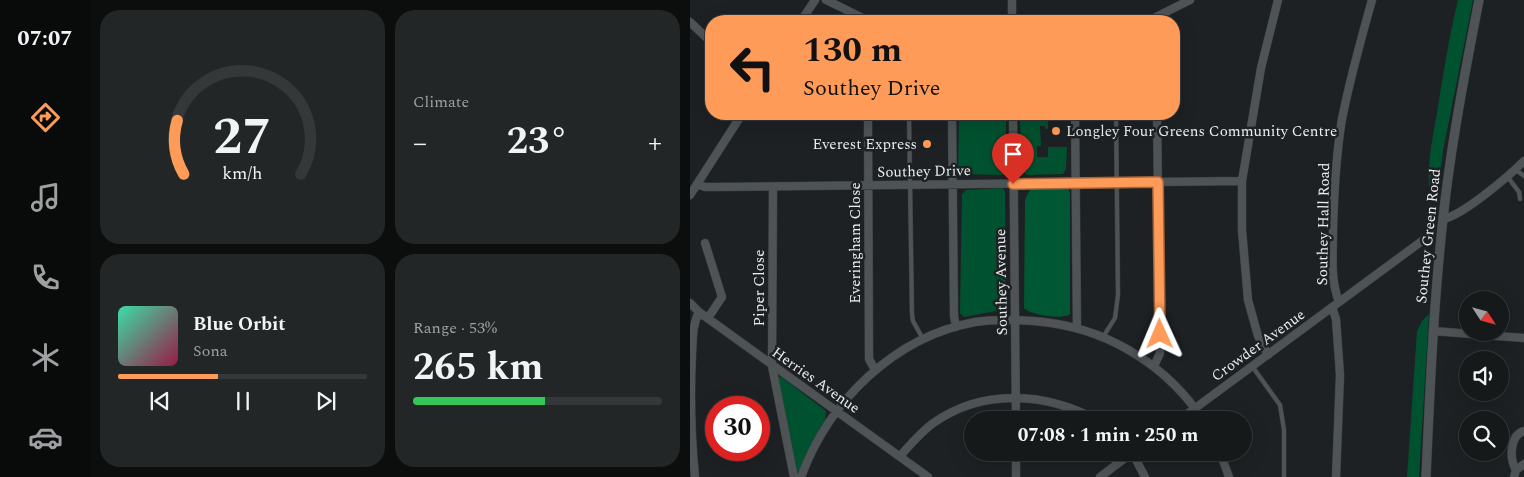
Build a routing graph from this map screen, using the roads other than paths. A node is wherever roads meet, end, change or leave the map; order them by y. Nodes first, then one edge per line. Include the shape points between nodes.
1 (815, 0) edge
2 (826, 0) edge
3 (1012, 0) edge
4 (1190, 0) edge
5 (1278, 0) edge
6 (1372, 0) edge
7 (1479, 0) edge
8 (806, 15) edge
9 (856, 15) edge
10 (1012, 15) edge
11 (1163, 15) edge
12 (690, 22) edge
13 (705, 36) edge
14 (738, 120) edge
15 (868, 120) edge
16 (909, 120) edge
17 (952, 120) edge
18 (1013, 120) edge
19 (1075, 120) edge
20 (1116, 120) edge
21 (1157, 120) edge
22 (1524, 161) edge
23 (1516, 169) junction
24 (1507, 176) junction
25 (1524, 176) edge
26 (1242, 181) junction
27 (1118, 182) junction
28 (1158, 182) junction
29 (1075, 183) junction
30 (952, 184) junction
31 (1013, 184) junction
32 (868, 185) junction
33 (910, 185) junction
34 (773, 186) junction
35 (693, 189) edge
36 (1520, 198) dead end
37 (1443, 219) junction
38 (1426, 238) dead end
39 (705, 244) dead end
40 (1339, 302) junction
41 (690, 303) edge
42 (1332, 307) junction
43 (699, 312) junction
44 (708, 318) junction
45 (1016, 320) junction
46 (956, 327) junction
47 (1077, 328) junction
48 (1433, 331) junction
49 (1103, 337) junction
50 (1524, 338) edge
51 (924, 340) junction
52 (1268, 355) junction
53 (772, 366) junction
54 (1154, 366) junction
55 (1252, 366) junction
56 (874, 370) junction
57 (1016, 398) junction
58 (1196, 408) junction
59 (836, 411) junction
60 (1016, 411) edge
61 (1080, 411) edge
62 (1192, 411) edge
63 (1198, 411) edge
64 (1524, 430) edge
65 (900, 456) junction
66 (1016, 461) edge
67 (1121, 461) edge
68 (1137, 461) edge
69 (1223, 461) edge
70 (1524, 464) edge
71 (1515, 473) edge
72 (695, 477) edge
73 (794, 477) edge
74 (801, 477) edge
75 (928, 477) edge
76 (1016, 477) edge
77 (1100, 477) edge
78 (1146, 477) edge
79 (1229, 477) edge
80 (1284, 477) edge
81 (1336, 477) edge
82 (1426, 477) edge

1 - 8 street
2 - 9 street
3 - 10 street
4 - 11 street
5 - 26 street via 1261,68
6 - 40 street, Southey Hall Road via 1350,86 1338,154 1333,258 1334,286
7 - 37 street, Southey Green Road via 1457,114
12 - 13 street
14 - 35 street
15 - 32 street, Everingham Close
16 - 33 lane
17 - 30 street
18 - 31 street, Southey Avenue
19 - 29 street
20 - 27 lane
21 - 28 street
22 - 23 street
23 - 24 street
23 - 25 lane
24 - 36 lane
24 - 37 street via 1457,215
26 - 28 street, Southey Drive
26 - 52 street via 1248,300 1258,336
27 - 28 street, Southey Drive
27 - 29 street, Southey Drive
27 - 49 lane via 1117,307 1115,318
28 - 54 street via 1160,354
29 - 31 street, Southey Drive
29 - 47 street
30 - 31 street, Southey Drive
30 - 33 street, Southey Drive
30 - 46 street
31 - 45 street, Southey Avenue
32 - 33 street, Southey Drive
32 - 34 street, Southey Drive
32 - 56 street, Everingham Close via 869,360
33 - 51 lane via 912,314
34 - 35 street, Southey Drive
34 - 53 street, Piper Close
37 - 48 street, Southey Green Road
38 - 40 street, Crowder Avenue
39 - 44 street via 722,297
40 - 42 street, Crowder Avenue
41 - 43 street, Herries Avenue
42 - 52 street, Crowder Avenue
42 - 81 street, Southey Hall Road via 1336,319 1340,376
43 - 44 street, Herries Avenue
43 - 72 street via 694,326 691,373
44 - 53 street, Herries Avenue
45 - 46 street via 983,321
45 - 47 street
45 - 57 street, Southey Avenue
46 - 51 street
47 - 49 street
48 - 50 street
48 - 82 street, Southey Green Road
49 - 54 street
51 - 56 street
52 - 55 street, Crowder Avenue
53 - 59 street, Herries Avenue
53 - 73 street, Piper Close
54 - 58 street
55 - 58 street, Crowder Avenue
55 - 80 lane via 1280,405 1284,430
56 - 59 street
57 - 60 street, Southey Avenue
57 - 61 street via 1056,402
57 - 65 street via 975,403 953,412 932,424
58 - 62 street, Crowder Avenue
58 - 63 street
59 - 65 street, Herries Avenue
59 - 74 street via 807,460
64 - 71 street via 1514,438 1512,460
65 - 75 street, Herries Avenue
66 - 76 street
67 - 77 street
68 - 78 street
69 - 79 street
70 - 71 street

